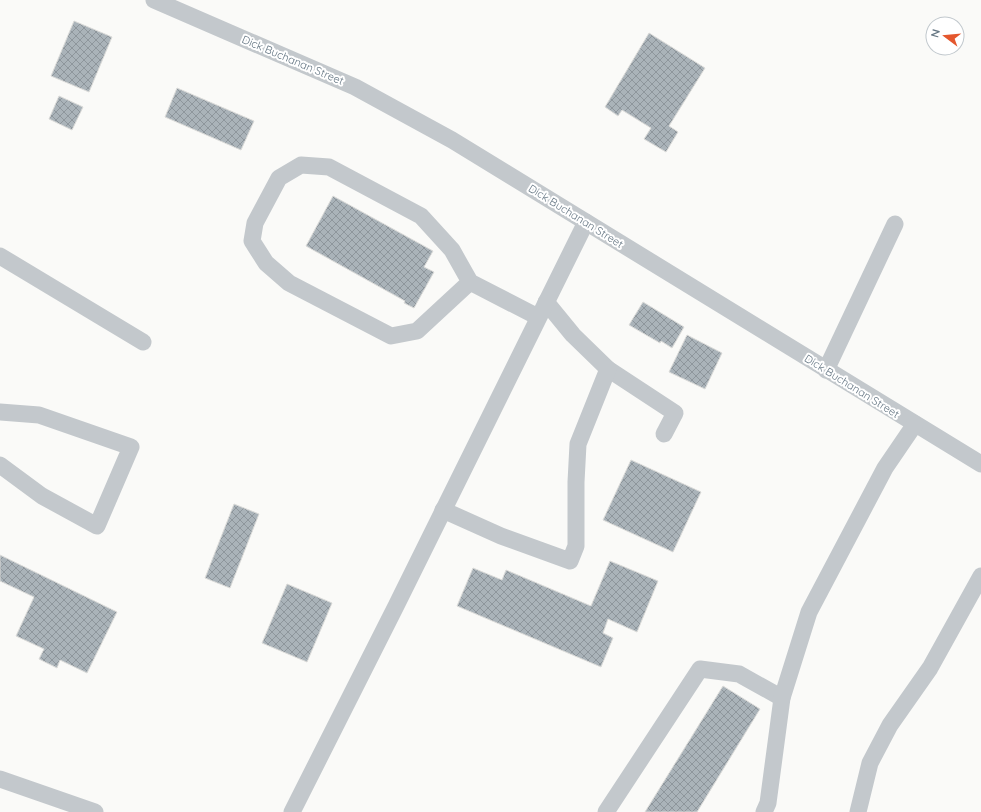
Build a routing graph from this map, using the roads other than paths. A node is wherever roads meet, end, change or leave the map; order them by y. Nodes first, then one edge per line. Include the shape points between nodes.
1 (154, 0) edge
2 (586, 222) junction
3 (895, 224) dead end
4 (0, 256) edge
5 (470, 282) junction
6 (546, 302) junction
7 (538, 317) junction
8 (143, 342) dead end
9 (608, 369) junction
10 (826, 370) junction
11 (0, 412) edge
12 (915, 424) junction
13 (664, 434) dead end
14 (981, 464) edge
15 (0, 465) edge
16 (443, 510) junction
17 (981, 576) edge
18 (782, 698) junction
19 (0, 779) edge
20 (95, 812) edge
21 (292, 812) edge
22 (606, 812) edge
23 (764, 812) edge
24 (858, 812) edge

1 - 2 street, Dick Buchanan Street via 355,87 452,140
2 - 6 street
2 - 10 street, Dick Buchanan Street
3 - 10 street
4 - 8 street
5 - 5 street via 452,250 421,216 329,167 301,165 279,178 255,223 252,241 266,263 289,283 392,336 416,331
5 - 7 street
6 - 7 street
6 - 9 street via 573,335
7 - 16 street
9 - 13 street via 675,413
9 - 16 street via 578,444 576,546 570,561 501,536
10 - 12 street, Dick Buchanan Street
11 - 15 street via 39,415 131,447 98,526 42,496
12 - 14 street, Dick Buchanan Street
12 - 18 street via 885,468 809,612
16 - 21 street
17 - 24 street via 930,668 890,725 870,762
18 - 22 street via 739,674 700,669
18 - 23 street via 768,803
19 - 20 street

